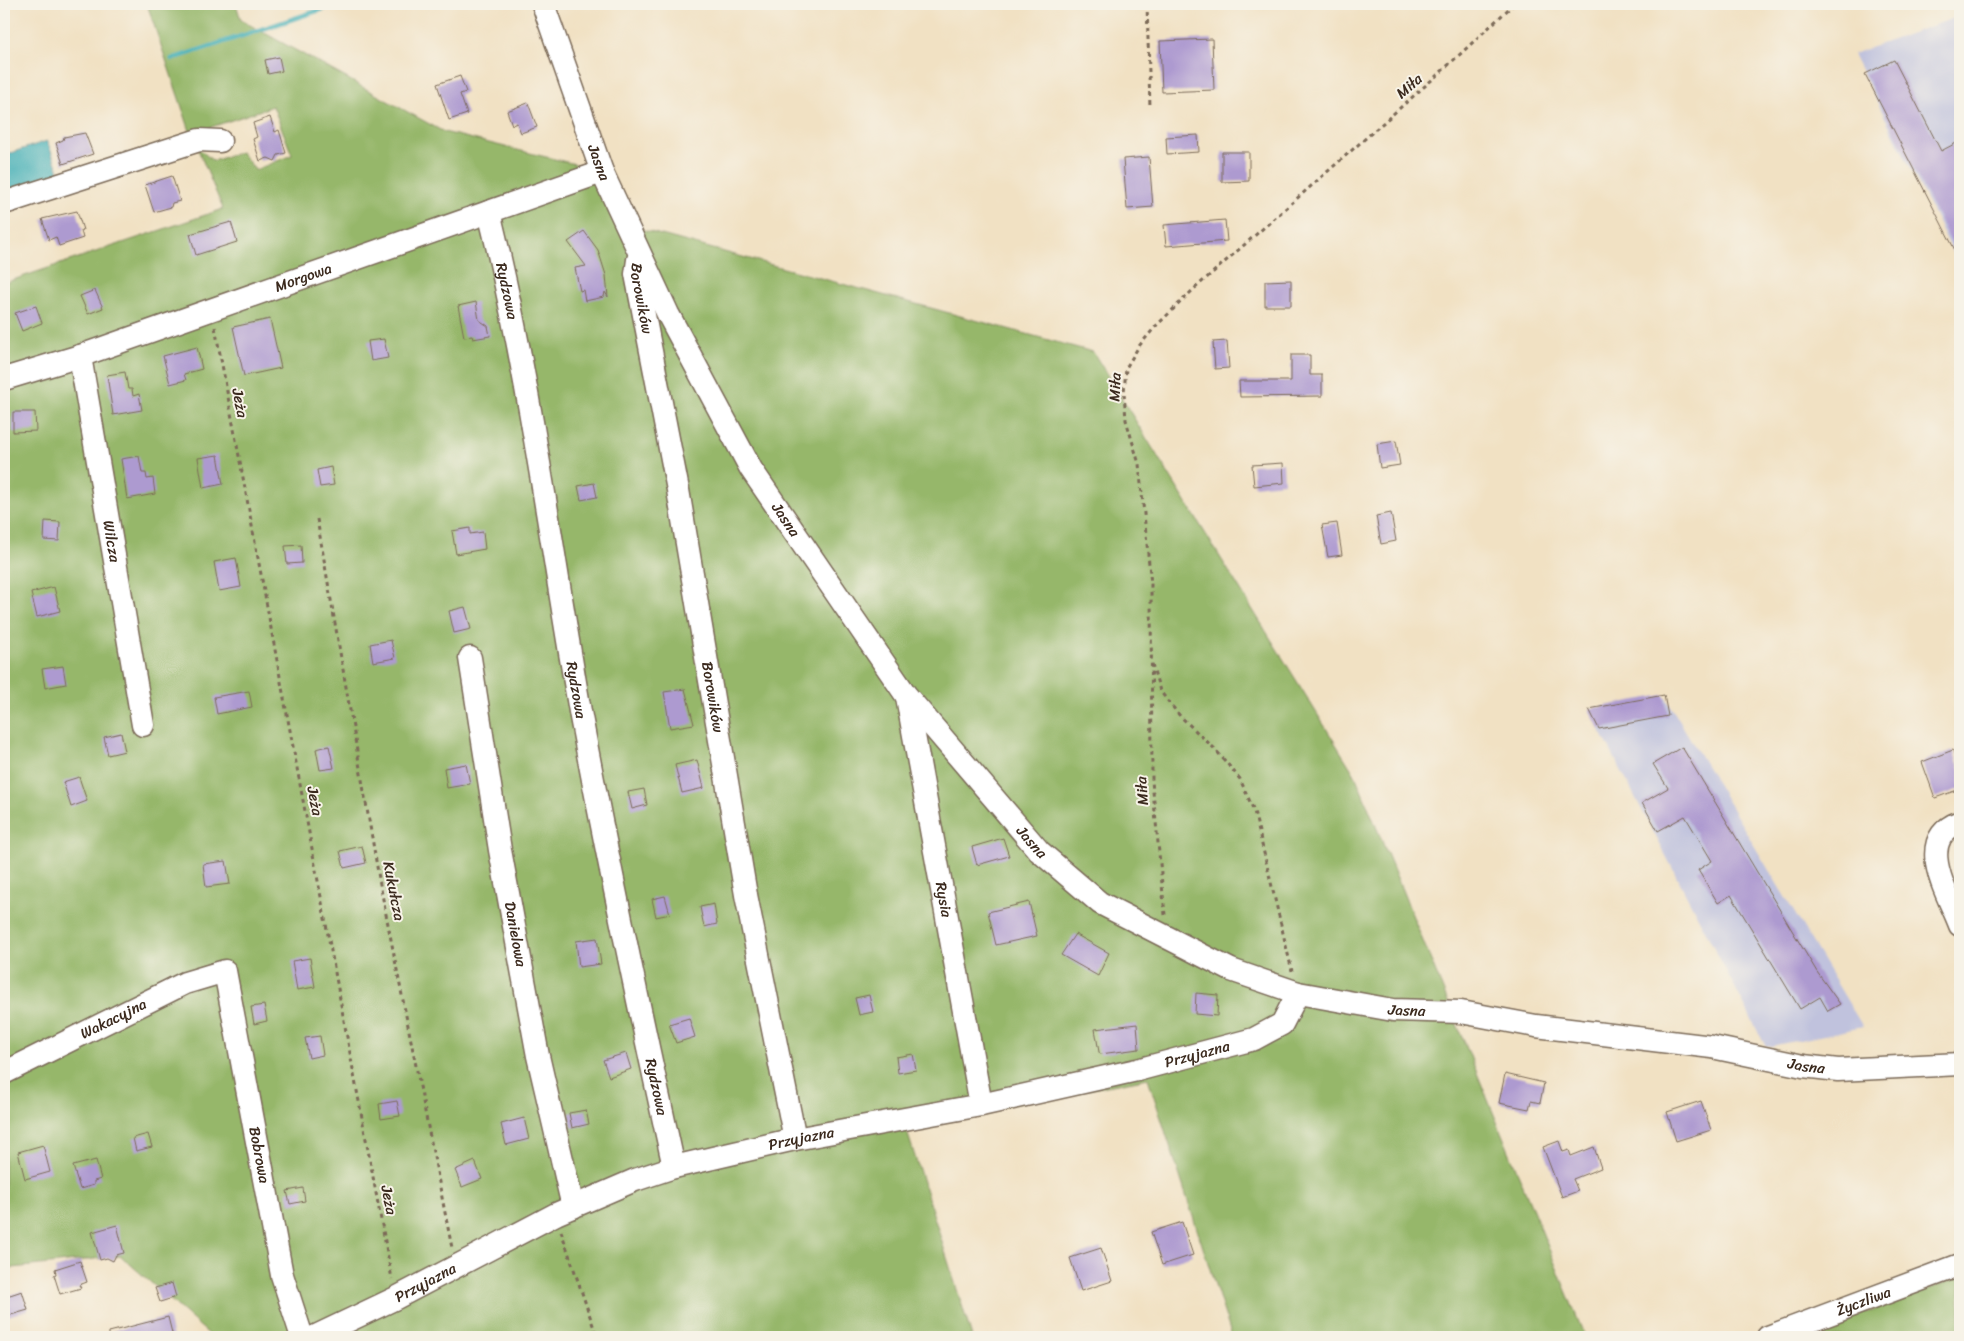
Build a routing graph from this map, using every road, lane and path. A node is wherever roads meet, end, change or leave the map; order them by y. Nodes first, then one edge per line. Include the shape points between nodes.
1 (542, 4) edge
2 (1147, 4) edge
3 (1514, 4) edge
4 (1150, 108) dead end
5 (220, 142) dead end
6 (602, 172) junction
7 (4, 203) edge
8 (489, 212) junction
9 (640, 253) junction
10 (211, 309) junction
11 (80, 356) junction
12 (4, 379) edge
13 (317, 519) dead end
14 (470, 658) dead end
15 (1150, 659) junction
16 (906, 695) junction
17 (143, 725) dead end
18 (1960, 822) edge
19 (1960, 925) edge
20 (1167, 937) junction
21 (225, 971) joint
22 (1298, 993) junction
23 (1960, 1064) edge
24 (4, 1073) edge
25 (981, 1105) junction
26 (795, 1139) junction
27 (674, 1167) junction
28 (564, 1210) junction
29 (1960, 1264) edge
30 (456, 1266) junction
31 (396, 1298) junction
32 (302, 1337) edge
33 (314, 1337) edge
34 (597, 1337) edge
35 (1768, 1337) edge

1 - 6 street, Jasna
2 - 4 path
3 - 15 path, Miła via 1435,78 1194,289 1156,326 1126,368 1126,420 1139,464 1151,584
5 - 7 street via 199,140
6 - 8 street, Morgowa
6 - 9 street, Jasna
8 - 10 street, Morgowa
8 - 27 street, Rydzowa via 542,470 581,716 626,947
9 - 16 street, Jasna via 668,314 751,469
9 - 26 street, Borowików via 636,274 678,490 746,895
10 - 11 street, Morgowa
10 - 31 path, Jeża
11 - 12 street, Morgowa
11 - 17 street, Wilcza
13 - 30 path, Kukułcza via 380,884
14 - 28 street, Danielowa via 500,850
15 - 20 path, Miła via 1152,781
15 - 22 path via 1160,691 1240,779 1254,811
16 - 20 street, Jasna via 1039,851 1100,903
16 - 25 street, Rysia
18 - 19 street via 1940,835 1935,849 1937,865
20 - 22 street, Jasna via 1231,970
21 - 24 street, Wakacyjna via 185,983
21 - 32 street, Bobrowa via 282,1275
22 - 23 street, Jasna via 1393,1010 1461,1012 1536,1026 1712,1047 1838,1070
22 - 25 street, Przyjazna via 1282,1024 1254,1039 1137,1070
25 - 26 street, Przyjazna
26 - 27 street, Przyjazna
27 - 28 street, Przyjazna
28 - 30 street, Przyjazna
28 - 34 path
29 - 35 street, Życzliwa
30 - 31 street, Przyjazna
31 - 33 street, Przyjazna

